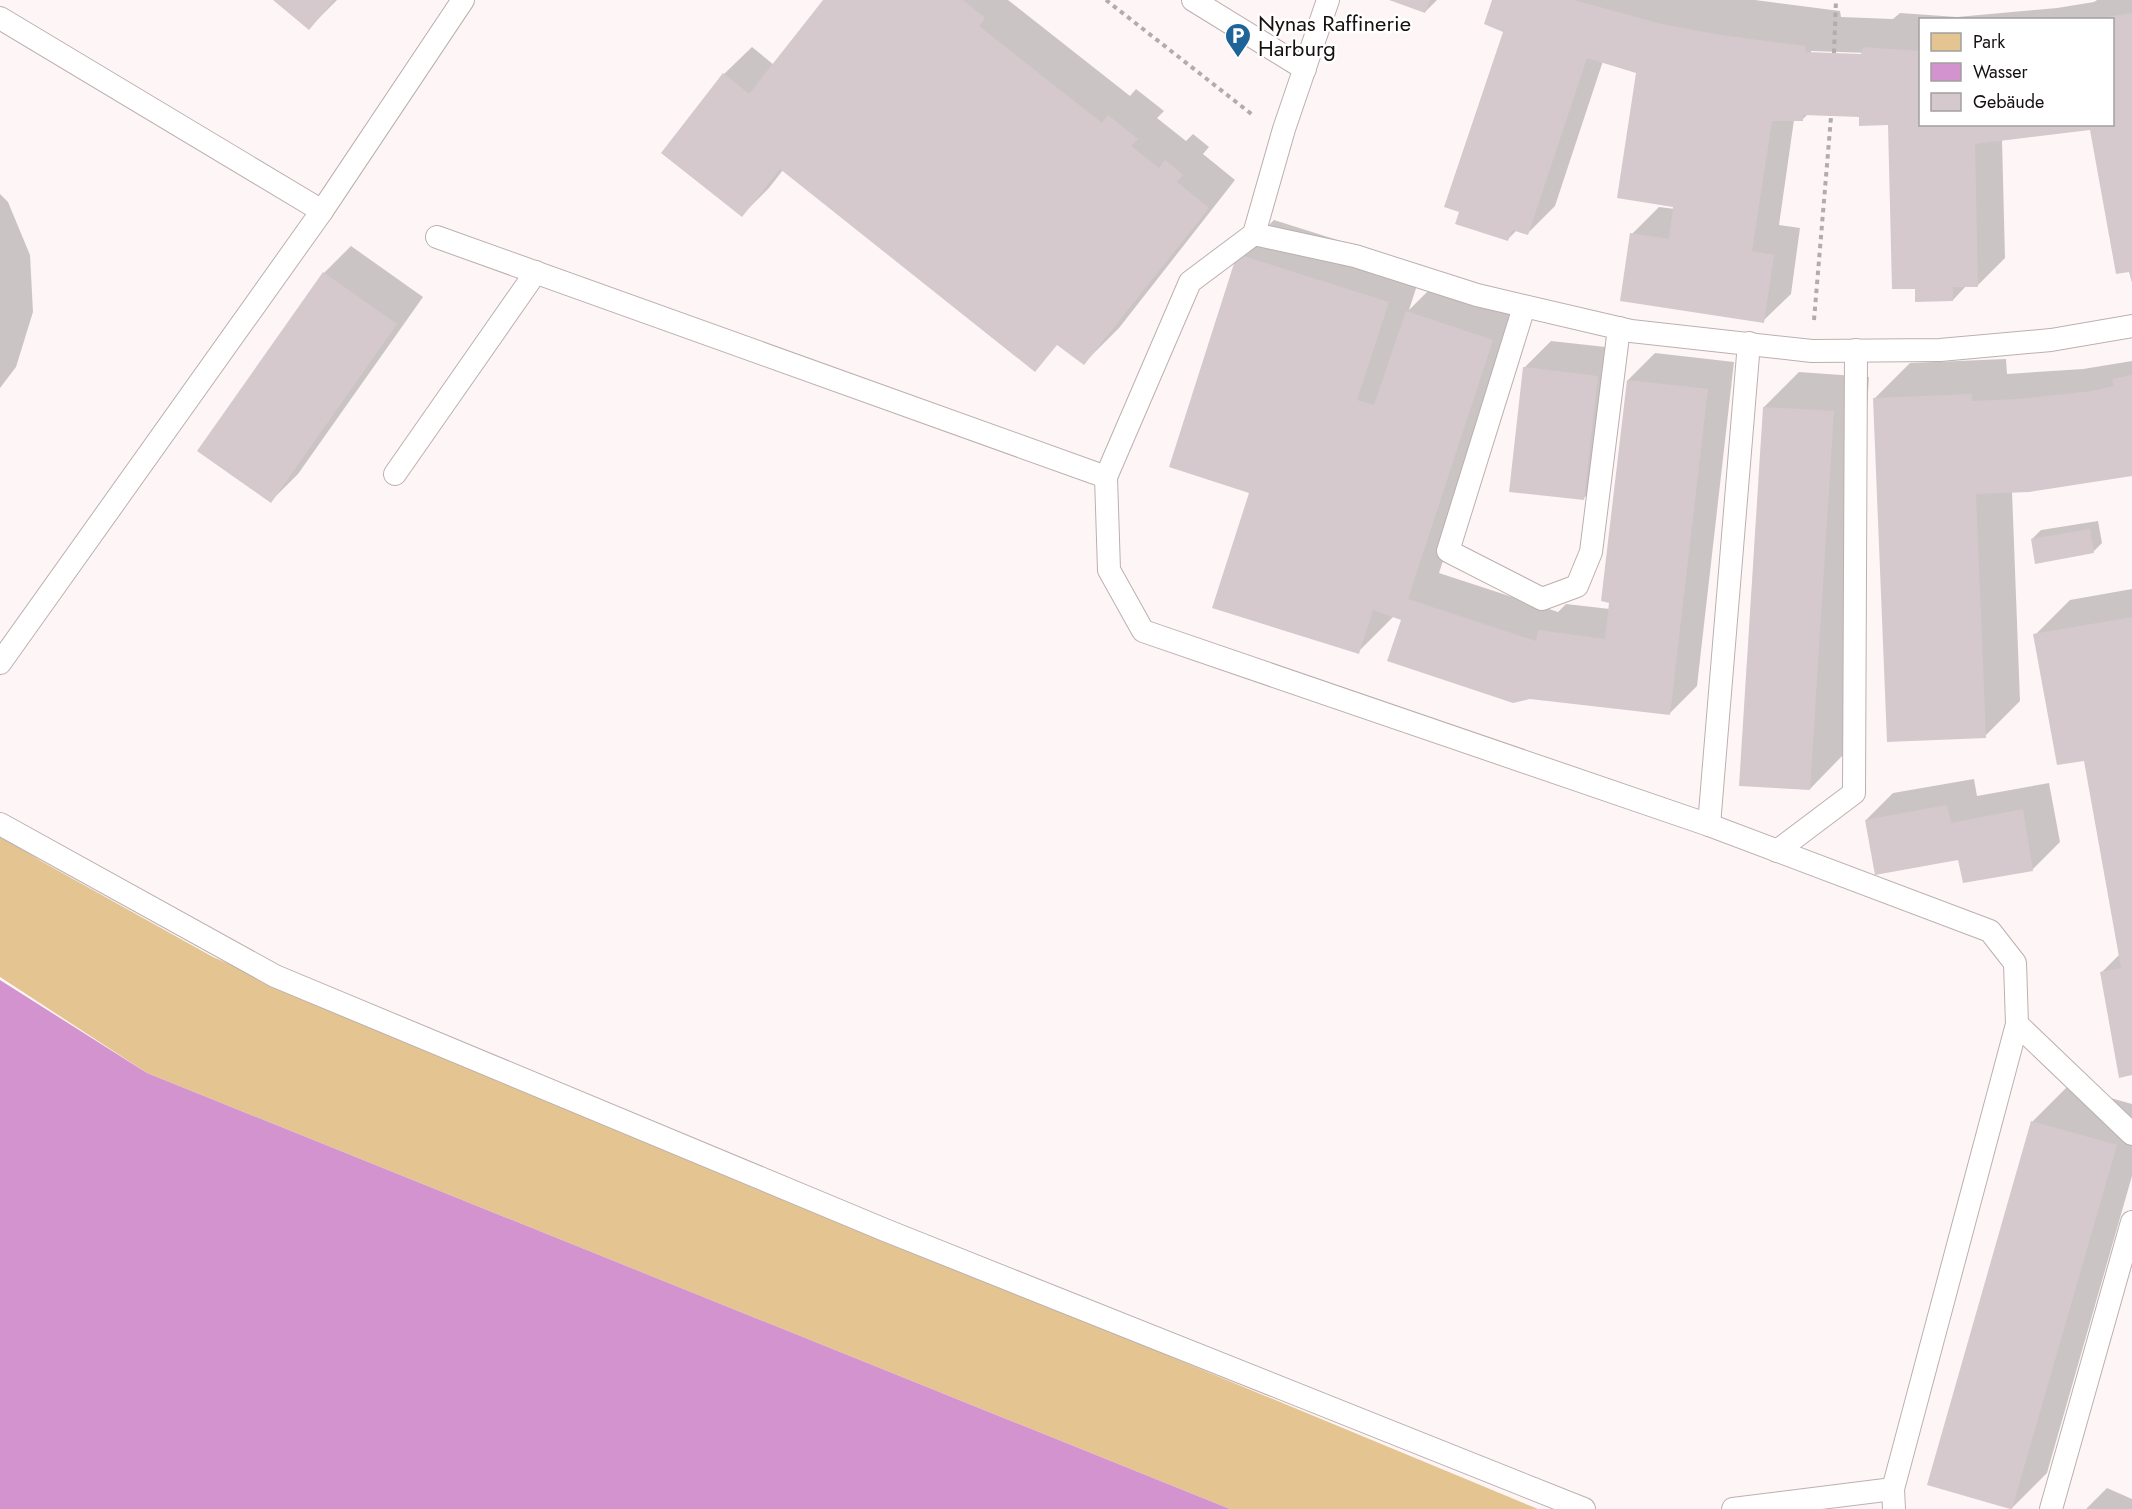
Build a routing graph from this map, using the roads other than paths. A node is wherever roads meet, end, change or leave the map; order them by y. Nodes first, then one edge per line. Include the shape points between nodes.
1 (464, 0) edge
2 (1193, 0) edge
3 (1328, 0) edge
4 (0, 18) edge
5 (1305, 69) junction
6 (322, 211) junction
7 (1254, 234) junction
8 (437, 237) dead end
9 (536, 272) junction
10 (1524, 307) junction
11 (2132, 326) edge
12 (1619, 328) junction
13 (1749, 342) junction
14 (1856, 350) junction
15 (395, 474) dead end
16 (1106, 477) junction
17 (0, 663) edge
18 (0, 824) edge
19 (1709, 825) junction
20 (1777, 851) junction
21 (2017, 1024) junction
22 (2132, 1134) edge
23 (2132, 1222) edge
24 (1894, 1499) edge
25 (1584, 1509) edge
26 (1733, 1509) edge
27 (2051, 1509) edge

1 - 6 lane
2 - 5 lane
3 - 5 lane
4 - 6 lane
5 - 7 lane
6 - 17 lane
7 - 10 lane via 1355,256
7 - 16 lane via 1190,282
8 - 9 lane
9 - 15 lane
9 - 16 lane
10 - 12 lane
10 - 12 lane via 1448,551 1542,599 1577,586 1591,552
11 - 14 lane via 2051,340 1940,350
12 - 13 lane
13 - 14 lane via 1812,351
13 - 19 lane
14 - 20 lane via 1854,793
16 - 19 lane via 1110,570 1143,631
18 - 25 lane via 275,976 885,1230
19 - 20 lane
20 - 21 lane via 1990,931 2015,963
21 - 22 lane
21 - 24 lane
23 - 27 lane
24 - 26 lane

